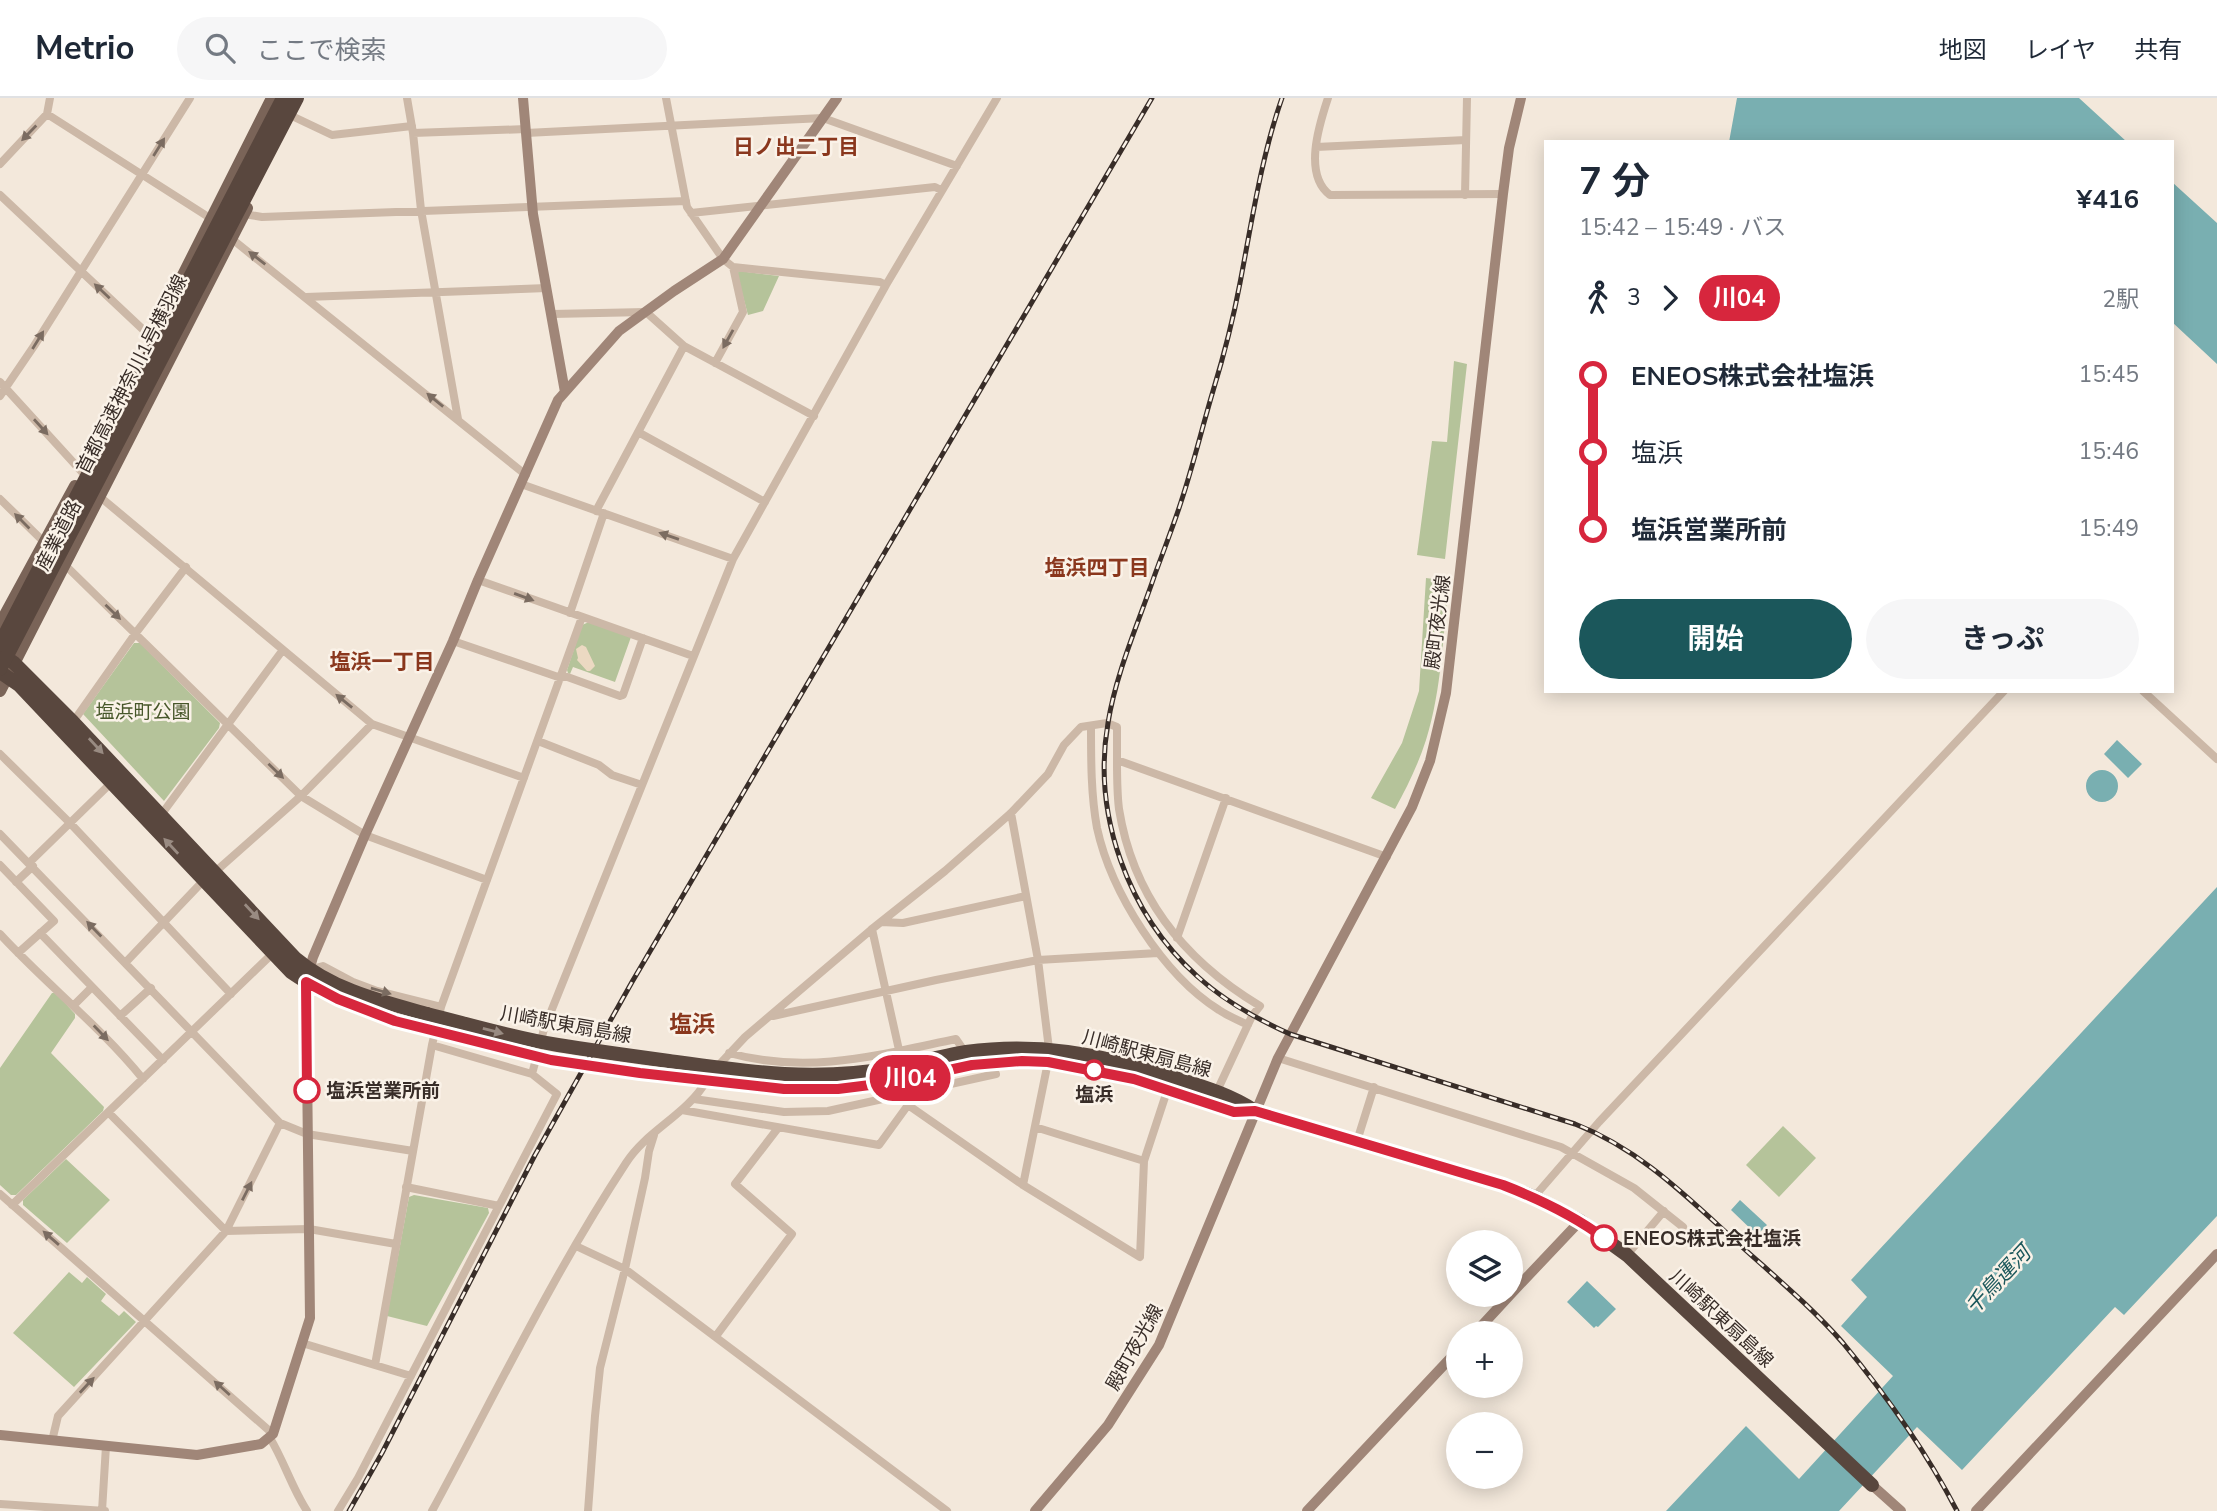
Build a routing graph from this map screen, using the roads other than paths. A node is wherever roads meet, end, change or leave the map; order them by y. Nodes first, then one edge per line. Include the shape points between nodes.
1 (50, 98) edge
2 (190, 98) edge
3 (272, 98) edge
4 (283, 98) edge
5 (296, 98) edge
6 (304, 98) edge
7 (407, 98) edge
8 (523, 98) edge
9 (666, 98) edge
10 (837, 98) edge
11 (997, 98) edge
12 (1328, 98) edge
13 (1467, 98) edge
14 (1521, 98) edge
15 (47, 114) junction
16 (294, 117) junction
17 (823, 118) junction
18 (672, 127) junction
19 (412, 130) junction
20 (526, 131) junction
21 (1466, 140) junction
22 (1316, 147) junction
23 (0, 164) edge
24 (957, 166) junction
25 (141, 175) junction
26 (941, 190) junction
27 (1503, 194) junction
28 (0, 195) edge
29 (1465, 195) junction
30 (686, 201) junction
31 (760, 206) junction
32 (533, 207) junction
33 (421, 210) junction
34 (244, 214) junction
35 (691, 214) junction
36 (210, 218) junction
37 (232, 239) junction
38 (723, 259) junction
39 (733, 267) junction
40 (81, 271) junction
41 (886, 285) junction
42 (547, 288) junction
43 (436, 292) junction
44 (306, 297) junction
45 (646, 312) junction
46 (552, 314) junction
47 (152, 338) junction
48 (684, 346) junction
49 (715, 363) junction
50 (3, 385) edge
51 (565, 392) junction
52 (0, 396) edge
53 (814, 416) junction
54 (458, 419) junction
55 (638, 432) junction
56 (82, 472) junction
57 (523, 480) junction
58 (99, 496) junction
59 (0, 499) edge
60 (765, 502) junction
61 (600, 512) junction
62 (44, 542) junction
63 (733, 559) junction
64 (64, 564) junction
65 (186, 567) junction
66 (478, 580) junction
67 (570, 613) junction
68 (582, 617) junction
69 (0, 624) edge
70 (135, 634) junction
71 (643, 638) junction
72 (453, 641) junction
73 (0, 644) edge
74 (282, 651) junction
75 (0, 653) edge
76 (694, 656) junction
77 (14, 663) junction
78 (2, 673) edge
79 (561, 677) junction
80 (0, 691) edge
81 (2002, 693) edge
82 (2145, 693) edge
83 (73, 722) junction
84 (228, 724) junction
85 (372, 724) junction
86 (1091, 727) junction
87 (405, 736) junction
88 (538, 741) junction
89 (0, 754) edge
90 (2217, 759) edge
91 (1117, 760) junction
92 (524, 779) junction
93 (112, 782) junction
94 (642, 785) junction
95 (301, 796) junction
96 (1226, 798) junction
97 (1011, 813) junction
98 (161, 815) junction
99 (70, 823) junction
100 (0, 834) edge
101 (365, 835) junction
102 (1387, 856) junction
103 (31, 864) junction
104 (0, 865) edge
105 (209, 876) junction
106 (487, 880) junction
107 (16, 882) junction
108 (1026, 896) junction
109 (164, 922) junction
110 (881, 922) junction
111 (872, 929) junction
112 (40, 933) junction
113 (0, 934) edge
114 (1177, 938) junction
115 (18, 953) junction
116 (273, 953) junction
117 (1158, 953) junction
118 (1038, 960) junction
119 (126, 962) junction
120 (307, 976) junction
121 (92, 987) junction
122 (151, 988) junction
123 (886, 991) junction
124 (231, 994) junction
125 (74, 1005) junction
126 (441, 1007) junction
127 (120, 1016) junction
128 (770, 1017) junction
129 (1248, 1025) junction
130 (193, 1031) junction
131 (432, 1045) junction
132 (900, 1050) junction
133 (965, 1052) junction
134 (729, 1053) junction
135 (1049, 1056) junction
136 (1278, 1058) junction
137 (163, 1060) junction
138 (532, 1074) junction
139 (996, 1074) dead end
140 (143, 1079) junction
141 (902, 1087) junction
142 (1374, 1087) junction
143 (1167, 1091) junction
144 (1217, 1091) junction
145 (694, 1099) junction
146 (682, 1110) junction
147 (1255, 1111) junction
148 (108, 1113) junction
149 (280, 1124) junction
150 (778, 1128) junction
151 (1035, 1128) junction
152 (655, 1132) junction
153 (307, 1134) junction
154 (1357, 1142) junction
155 (413, 1152) junction
156 (1571, 1153) junction
157 (1144, 1161) junction
158 (1023, 1185) junction
159 (406, 1187) junction
160 (0, 1194) edge
161 (1534, 1197) junction
162 (12, 1205) junction
163 (499, 1206) junction
164 (1664, 1211) junction
165 (1580, 1221) junction
166 (1684, 1227) dead end
167 (309, 1229) junction
168 (226, 1231) junction
169 (396, 1244) junction
170 (576, 1246) junction
171 (2217, 1254) edge
172 (1627, 1255) junction
173 (625, 1269) junction
174 (1523, 1281) edge
175 (1499, 1307) edge
176 (145, 1320) junction
177 (1486, 1321) edge
178 (716, 1336) junction
179 (302, 1343) junction
180 (1446, 1363) edge
181 (375, 1365) junction
182 (411, 1376) junction
183 (0, 1435) edge
184 (271, 1436) junction
185 (52, 1441) junction
186 (106, 1446) junction
187 (1872, 1485) joint
188 (0, 1504) edge
189 (103, 1511) edge
190 (307, 1511) edge
191 (338, 1511) edge
192 (432, 1511) edge
193 (588, 1511) edge
194 (947, 1511) edge
195 (1035, 1511) edge
196 (1307, 1511) edge
197 (1901, 1511) edge
198 (1976, 1511) edge

1 - 15 street
25 -> 2 street
3 - 36 main road, 産業道路
4 - 73 highway, 首都高速神奈川1号横羽線, bridge
5 - 78 highway, 首都高速神奈川1号横羽線, bridge
6 - 16 main road, 産業道路
7 - 19 street
8 - 20 street
9 - 18 street
10 - 17 street
11 - 24 street
12 - 22 street
13 - 21 street
14 - 27 street, 殿町夜光線
15 -> 23 street
15 - 25 street
16 - 19 street via 332,135
16 - 34 main road, 産業道路
17 - 18 street
17 - 24 street
17 - 31 street
18 - 20 street
18 - 30 street
19 - 20 street
19 - 33 street
20 - 32 street
21 - 22 street
21 - 29 street
22 - 29 street via 1317,176 1330,195
24 - 26 street
25 - 36 street
25 - 40 street
26 - 31 street via 935,187
26 - 41 street
27 - 29 street
27 - 102 street, 殿町夜光線 via 1442,714 1422,783
28 - 40 street
30 - 32 street
30 - 35 street
31 - 35 street
31 - 38 street
32 - 33 street
32 - 42 street
33 - 34 street
33 - 43 street
34 - 37 main road, 産業道路
35 - 38 street
36 - 37 street
36 - 47 main road, 産業道路
44 -> 37 street
37 - 58 main road, 産業道路
38 - 39 street
38 - 45 street
39 - 41 street
39 -> 49 street via 743,312
47 -> 40 street
50 -> 40 street
41 - 53 street
42 - 43 street
42 - 46 street
43 - 44 street
43 - 54 street
54 -> 44 street
45 - 46 street
45 - 48 street
45 - 51 street via 611,338
46 - 51 street
47 - 56 main road, 産業道路
48 - 49 street
48 - 55 street
49 - 53 street
50 - 52 street
50 -> 56 street
51 - 57 street
53 - 60 street
54 - 57 street
55 - 60 street
55 - 61 street
56 - 62 main road, 産業道路
57 - 61 street
57 - 66 street
58 - 64 main road, 産業道路
58 - 65 street
62 -> 59 street
60 - 63 street
63 -> 61 street
61 - 67 street
62 - 69 main road, 産業道路
63 - 76 street
64 -> 70 street
64 - 77 main road, 産業道路
65 - 70 street
65 - 74 street
66 -> 67 street
66 - 72 street
67 - 68 street
68 - 71 street
68 - 79 street
70 - 83 street
70 - 84 street
71 - 76 street
71 - 79 street via 622,695
72 - 79 street
72 - 87 street
74 - 84 street
85 -> 74 street
75 - 77 highway, 川崎駅東扇島線
76 - 94 street
77 - 78 main road, 産業道路
77 - 83 highway, 川崎駅東扇島線
78 - 80 main road, 産業道路
78 - 93 highway, 川崎駅東扇島線
79 - 88 street
81 - 156 street
82 - 90 street
83 -> 98 highway, 川崎駅東扇島線
84 -> 95 street
84 - 98 street
85 - 87 street
85 - 95 street
86 - 91 street via 1107,723 1117,727
86 - 97 street via 1082,727 1064,745 1048,774
86 - 117 street via 1094,806 1104,852 1118,887
87 - 92 street
87 - 101 street
88 - 92 street
88 - 94 street
89 - 99 street
91 - 96 street
91 - 114 street via 1119,806 1129,852 1149,897
92 - 106 street
93 - 99 street
105 -> 93 highway, 川崎駅東扇島線
94 - 138 street via 544,1029
95 - 101 street
95 - 105 street
96 - 102 street
96 - 114 street
97 - 108 street
97 - 110 street
98 - 105 highway, 川崎駅東扇島線
99 - 103 street
99 - 109 street
100 - 103 street
101 - 106 street
101 - 120 street
102 - 136 street, 殿町夜光線
103 - 107 street
119 -> 103 street
104 - 107 street
105 - 109 street
105 - 116 highway, 川崎駅東扇島線
105 -> 120 highway, 川崎駅東扇島線
106 - 126 street
107 - 112 street via 54,921
108 - 110 street via 902,923
108 - 118 street
109 - 119 street
109 - 124 street
110 - 111 street
111 - 123 street
111 - 128 street
112 - 115 street
112 - 121 street
113 - 115 street
114 - 129 street via 1211,973 1259,1006
115 - 125 street
116 - 120 highway, 川崎駅東扇島線 via 291,972
116 - 124 street
117 - 118 street
117 - 129 street via 1201,996
118 - 123 street
118 - 135 street
119 - 122 street
120 -> 126 street via 323,966 377,991
120 - 141 highway, 川崎駅東扇島線, bridge via 370,1012 425,1021 551,1060 784,1089
120 - 153 street
121 - 125 street
121 - 127 street
122 - 127 street
122 - 130 street
123 - 128 street
123 - 132 street
124 - 130 street
125 -> 140 street
126 - 131 street
127 - 137 street
128 - 134 street
129 - 144 street
130 - 137 street
130 - 149 street
131 - 138 street
131 - 155 street
132 - 133 street via 956,1039
132 - 134 street via 831,1062 768,1061
133 - 135 highway, 川崎駅東扇島線 via 1008,1049
133 - 141 highway, 川崎駅東扇島線
134 - 145 street
135 - 141 highway, 川崎駅東扇島線 via 972,1065
135 - 143 highway, 川崎駅東扇島線
135 - 144 highway, 川崎駅東扇島線 via 1094,1055
135 - 151 street
136 - 142 street
136 - 147 street, 殿町夜光線
137 - 140 street
138 - 163 street via 557,1094
139 - 145 street via 828,1111 785,1112
140 - 148 street
141 - 150 street via 879,1145
141 - 158 street
142 - 154 street
142 - 156 street
143 - 147 highway, 川崎駅東扇島線 via 1234,1112
143 - 157 street
144 - 147 highway, 川崎駅東扇島線
145 - 146 street
146 - 150 street
146 - 152 street
147 - 154 highway, 川崎駅東扇島線
147 - 195 street, 殿町夜光線 via 1159,1345 1108,1425
148 - 162 street
148 - 168 street
149 - 153 street
168 -> 149 street
150 - 178 street via 735,1184 792,1234
151 - 157 street
151 - 158 street
152 - 170 street via 628,1159
152 - 173 street
153 - 155 street
153 - 167 street
154 - 161 highway, 川崎駅東扇島線
155 - 159 street
156 - 161 street
156 - 164 street via 1634,1188
157 - 158 street via 1140,1257
159 - 163 street
159 - 169 street
160 - 162 street
161 - 165 highway, 川崎駅東扇島線
176 -> 162 street
163 - 182 street
164 - 166 street
164 - 172 street
165 - 172 highway, 川崎駅東扇島線
165 - 174 street
167 - 168 street
167 - 169 street
167 - 179 street via 310,1318
168 - 176 street
169 - 181 street
170 - 173 street
170 - 192 street
171 - 198 street
172 - 187 highway, 川崎駅東扇島線
173 - 178 street
173 - 193 street via 600,1368
175 - 177 street
184 -> 176 street
185 -> 176 street via 58,1416
178 - 194 street
179 - 181 street
179 - 184 street
180 - 196 street
181 - 182 street
182 - 191 street
183 - 185 street
184 - 186 street via 261,1444 201,1454
184 - 190 street
185 - 186 street
186 - 189 street
187 - 197 street, 川崎駅東扇島線
188 - 189 street

